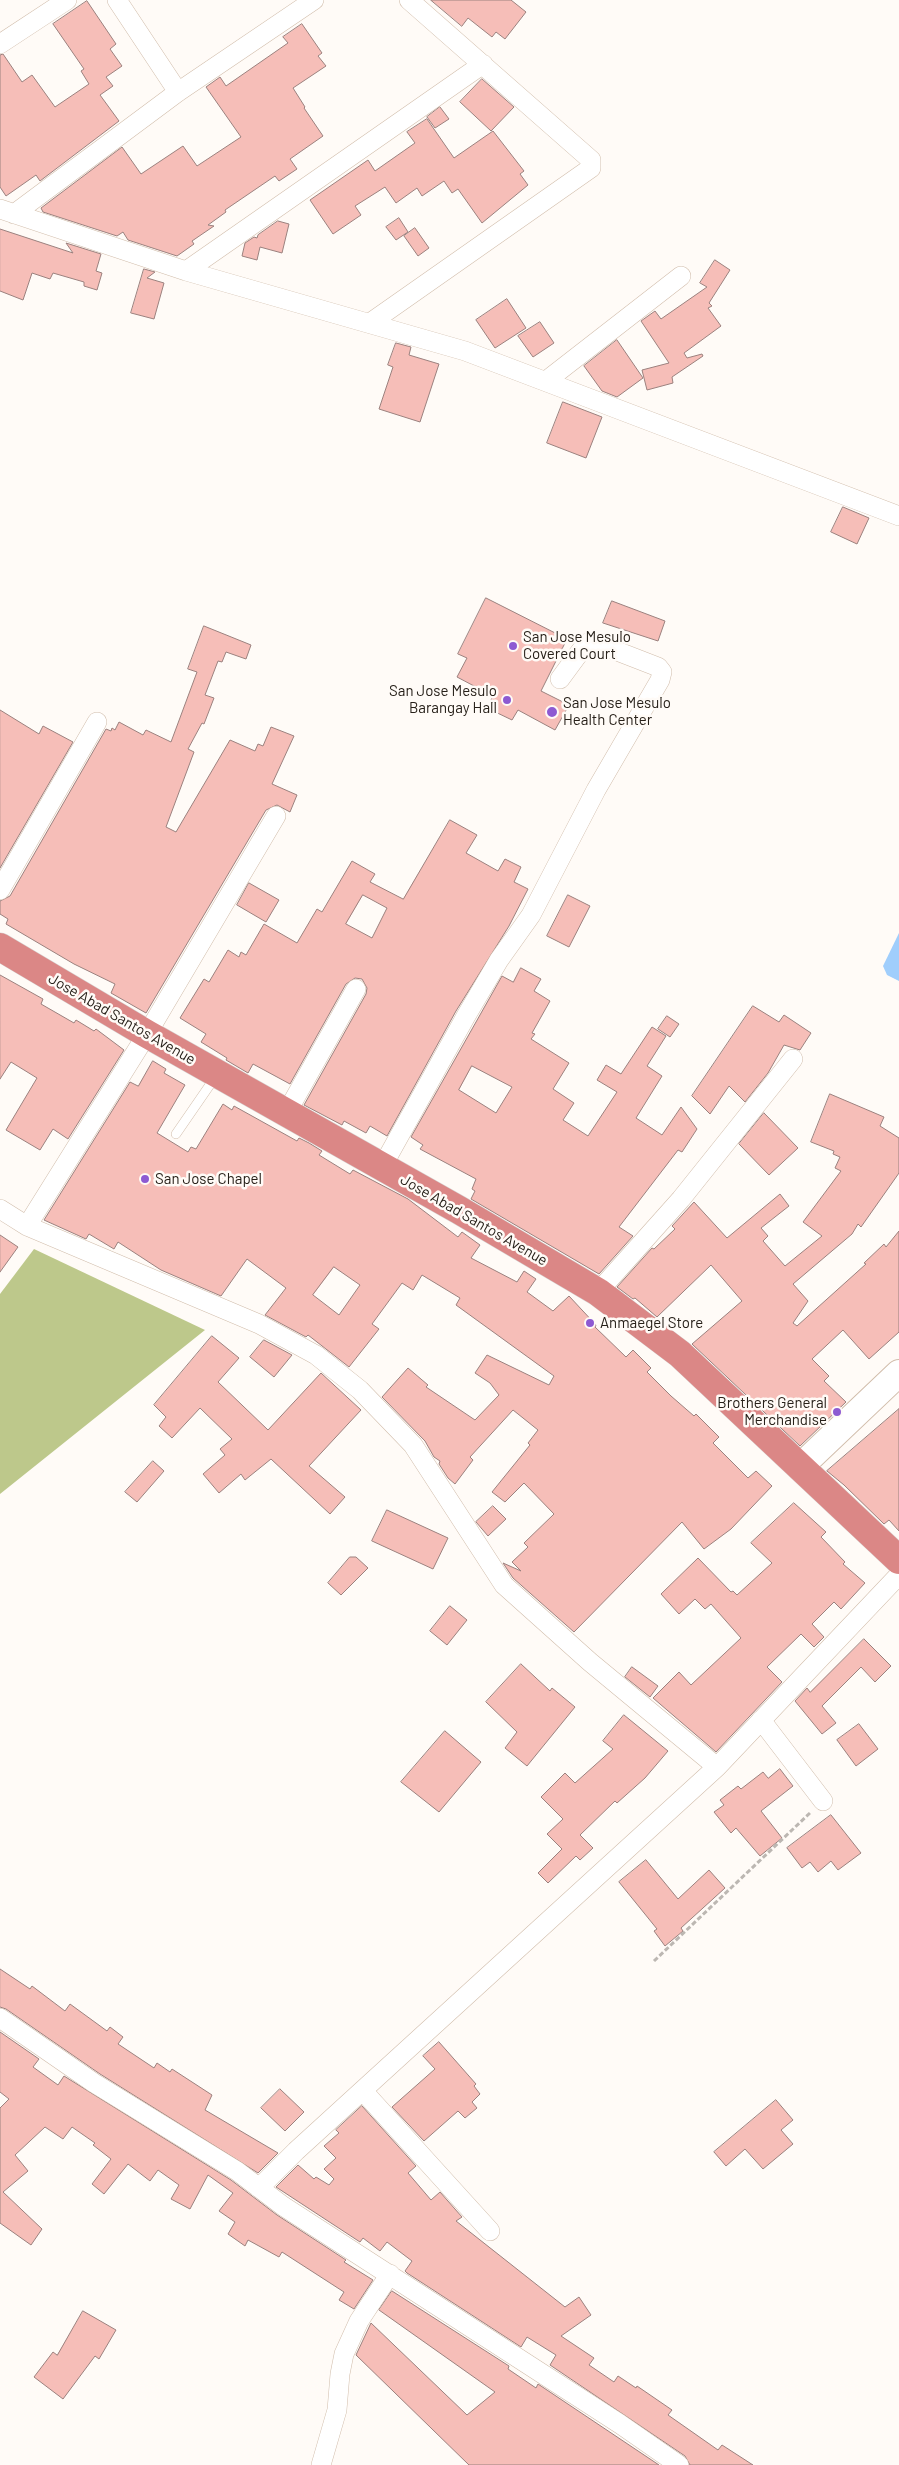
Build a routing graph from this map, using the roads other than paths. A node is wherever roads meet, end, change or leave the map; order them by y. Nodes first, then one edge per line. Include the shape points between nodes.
1 (66, 0) edge
2 (117, 0) edge
3 (314, 0) edge
4 (409, 0) edge
5 (0, 44) edge
6 (483, 64) junction
7 (178, 92) junction
8 (7, 211) edge
9 (186, 271) junction
10 (681, 276) dead end
11 (370, 323) junction
12 (546, 381) junction
13 (899, 516) edge
14 (560, 679) dead end
15 (97, 722) dead end
16 (276, 816) dead end
17 (0, 890) edge
18 (0, 948) edge
19 (356, 990) dead end
20 (147, 1034) junction
21 (793, 1059) dead end
22 (217, 1073) junction
23 (286, 1112) junction
24 (176, 1134) dead end
25 (382, 1167) junction
26 (0, 1209) edge
27 (27, 1226) junction
28 (598, 1292) junction
29 (899, 1373) edge
30 (800, 1467) junction
31 (899, 1560) edge
32 (899, 1575) edge
33 (761, 1720) junction
34 (718, 1767) junction
35 (823, 1801) road end
36 (0, 2018) edge
37 (363, 2091) junction
38 (259, 2188) junction
39 (490, 2231) dead end
40 (390, 2274) junction
41 (321, 2465) edge
42 (679, 2465) edge

1 - 5 street
2 - 7 street
3 - 7 street
4 - 6 street
6 - 9 street
6 - 11 street via 591,160 591,168
7 - 8 street
8 - 9 street
9 - 11 street
10 - 12 street
11 - 12 street via 465,351
12 - 13 street
14 - 25 street via 585,645 592,641 658,667 662,672 531,915 466,1016
15 - 17 street
16 - 20 street
18 - 20 highway, Jose Abad Santos Avenue
19 - 23 street
20 - 22 highway, Jose Abad Santos Avenue
20 - 27 street
21 - 28 street via 682,1200
22 - 23 highway, Jose Abad Santos Avenue
22 - 24 lane
23 - 25 highway, Jose Abad Santos Avenue
25 - 28 highway, Jose Abad Santos Avenue
26 - 27 street
27 - 34 street via 258,1324 316,1355 360,1390 413,1445 504,1584 590,1662
28 - 30 highway, Jose Abad Santos Avenue via 680,1354
29 - 30 main road
30 - 31 highway, Jose Abad Santos Avenue
32 - 33 street
33 - 34 street
33 - 35 street
34 - 37 street
36 - 38 street via 94,2083 237,2171
37 - 38 street
37 - 39 street
38 - 40 street
40 - 41 street via 359,2321 344,2354 337,2410
40 - 42 street

